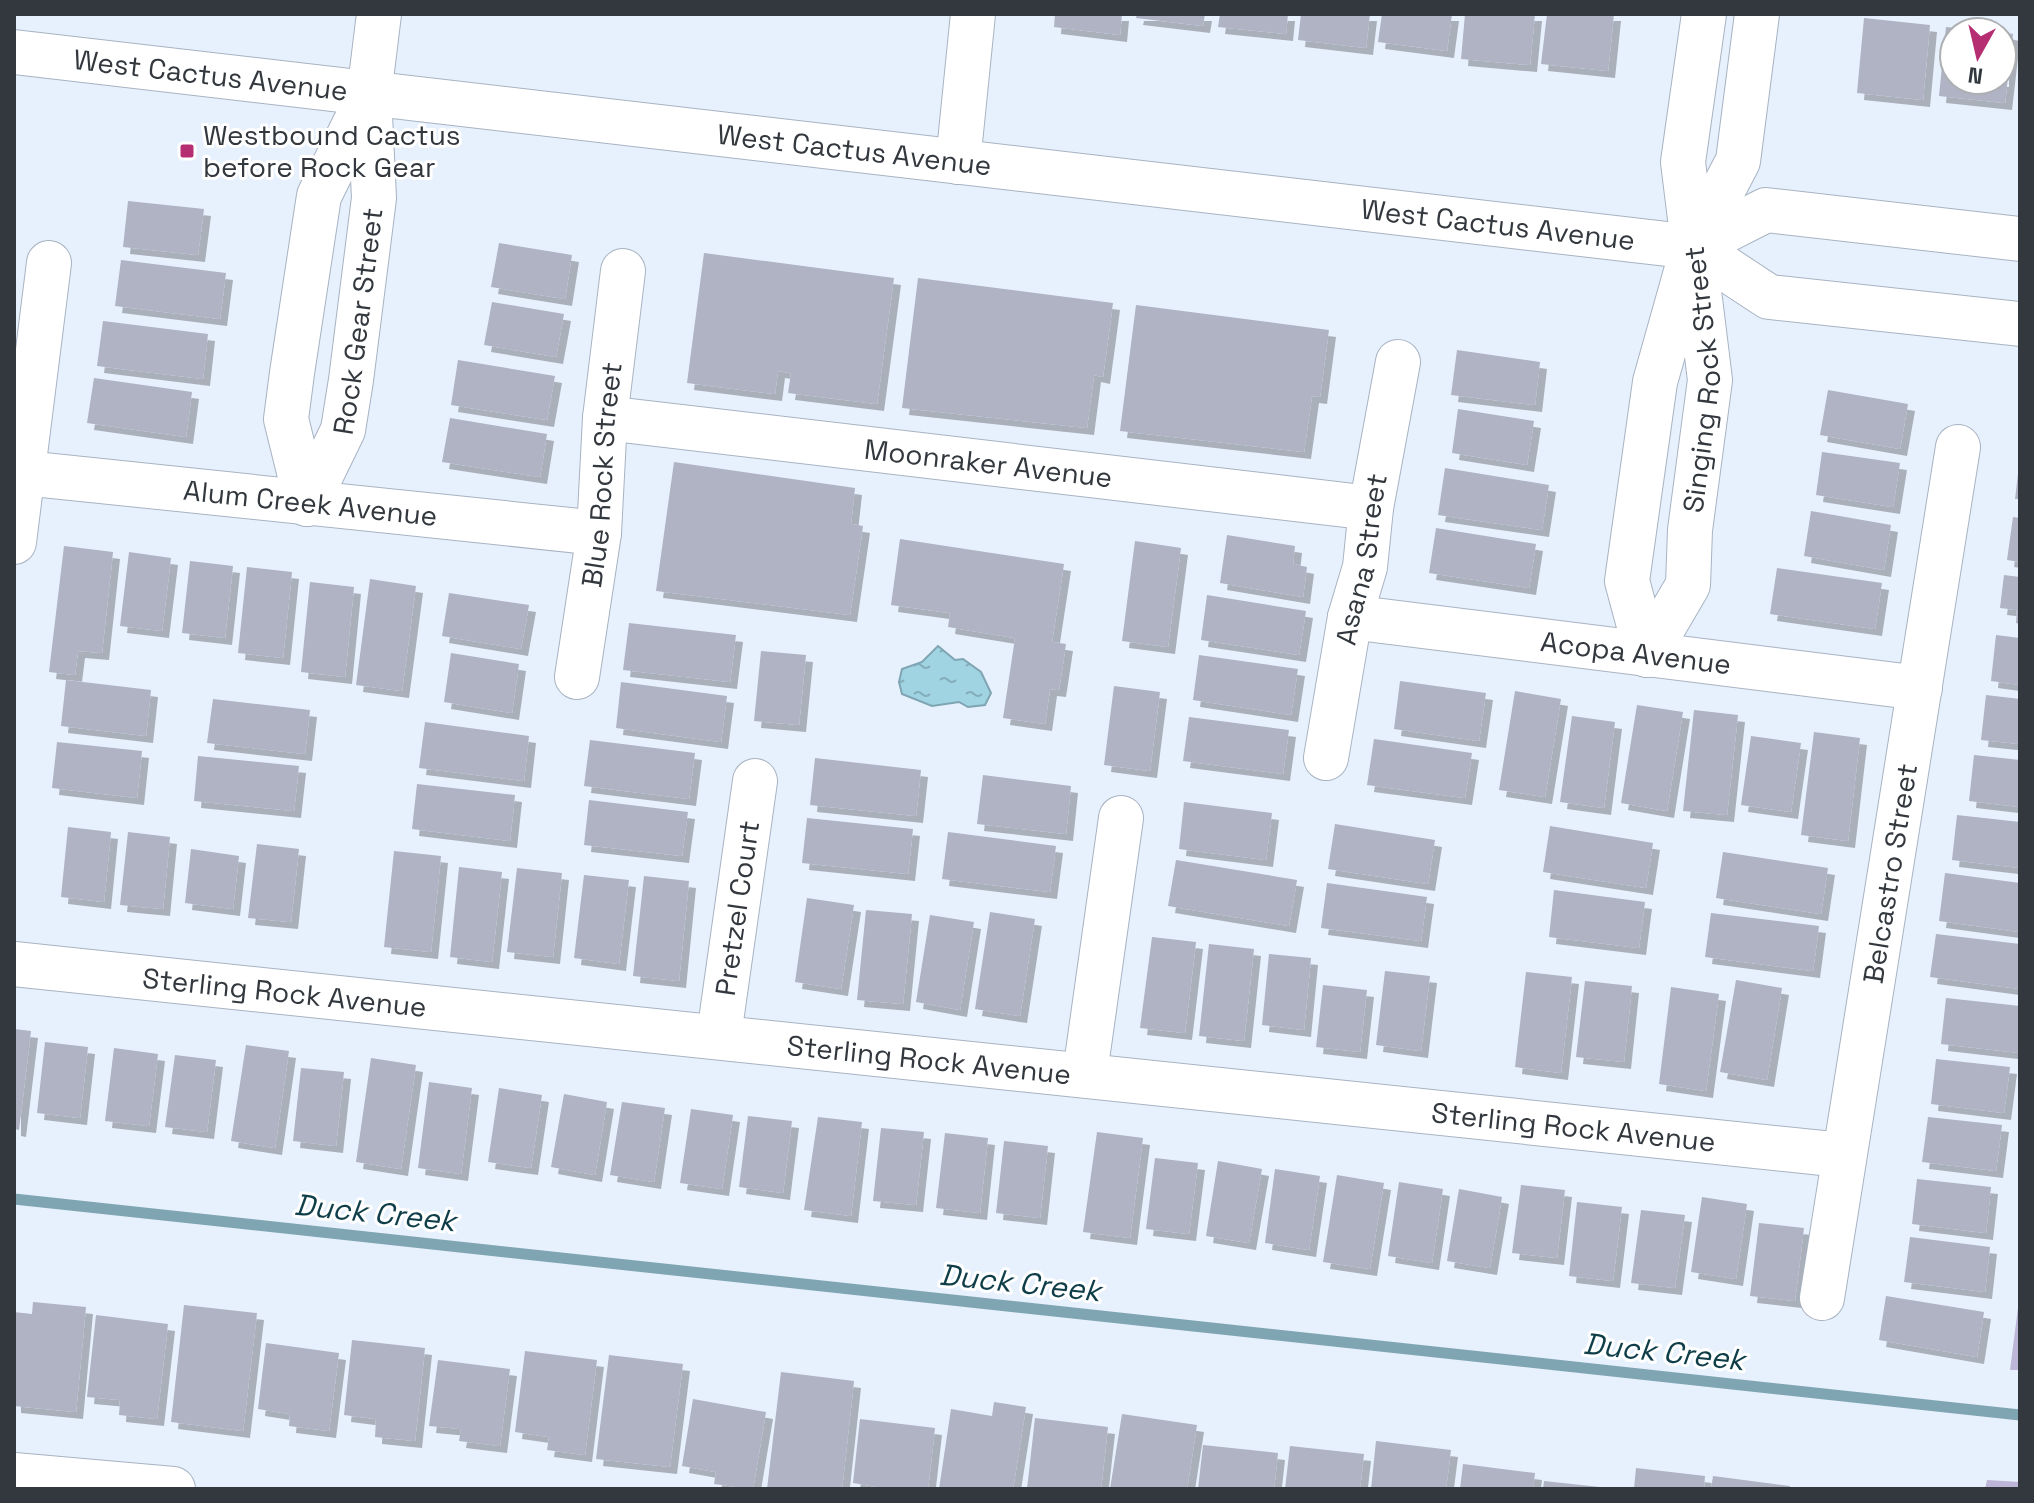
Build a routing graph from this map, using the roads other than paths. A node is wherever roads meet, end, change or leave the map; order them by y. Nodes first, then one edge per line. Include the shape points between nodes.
1 (379, 14) edge
2 (973, 14) edge
3 (1704, 14) edge
4 (1757, 14) edge
5 (14, 52) edge
6 (369, 95) junction
7 (958, 162) junction
8 (2020, 239) edge
9 (1693, 247) junction
10 (49, 263) dead end
11 (623, 271) dead end
12 (2020, 324) edge
13 (1398, 362) dead end
14 (292, 373) junction
15 (351, 380) junction
16 (605, 418) junction
17 (1958, 447) dead end
18 (24, 473) junction
19 (307, 504) junction
20 (1371, 508) junction
21 (1636, 526) junction
22 (1690, 530) junction
23 (599, 533) junction
24 (14, 542) edge
25 (1350, 617) junction
26 (1647, 655) junction
27 (577, 677) dead end
28 (1920, 688) junction
29 (1326, 758) dead end
30 (755, 781) dead end
31 (1121, 818) dead end
32 (14, 964) edge
33 (719, 1035) junction
34 (1085, 1073) junction
35 (1842, 1155) junction
36 (1822, 1298) dead end
37 (14, 1475) edge
38 (173, 1489) edge

1 - 6 street
2 - 7 street
3 - 9 street via 1683,162
4 - 9 street via 1738,161
5 - 6 street, West Cactus Avenue
6 - 7 street, West Cactus Avenue
6 - 14 street, Rock Gear Street via 319,196
6 - 15 street, Rock Gear Street via 374,198
7 - 9 street, West Cactus Avenue
8 - 9 street via 1766,210
9 - 12 street, West Cactus Avenue via 1769,297
9 - 21 street, Singing Rock Street via 1655,382
9 - 22 street, Singing Rock Street via 1710,380
10 - 18 street
11 - 16 street, Blue Rock Street
13 - 20 street, Asana Street
14 - 15 street
14 - 19 street, Rock Gear Street via 286,419
15 - 19 street, Rock Gear Street via 343,430
16 - 20 street, Moonraker Avenue
16 - 23 street, Blue Rock Street
17 - 28 street, Belcastro Street
18 - 19 street, Alum Creek Avenue
18 - 24 street
19 - 23 street, Alum Creek Avenue
20 - 25 street, Asana Street via 1365,567
21 - 22 street
21 - 26 street, Singing Rock Street via 1627,581
22 - 26 street, Singing Rock Street via 1688,585
23 - 27 street, Blue Rock Street
25 - 26 street, Acopa Avenue
25 - 29 street, Asana Street
26 - 28 street, Acopa Avenue
28 - 35 street, Belcastro Street
30 - 33 street, Pretzel Court
31 - 34 street
32 - 33 street, Sterling Rock Avenue
33 - 34 street, Sterling Rock Avenue
34 - 35 street, Sterling Rock Avenue
35 - 36 street, Belcastro Street
37 - 38 street

